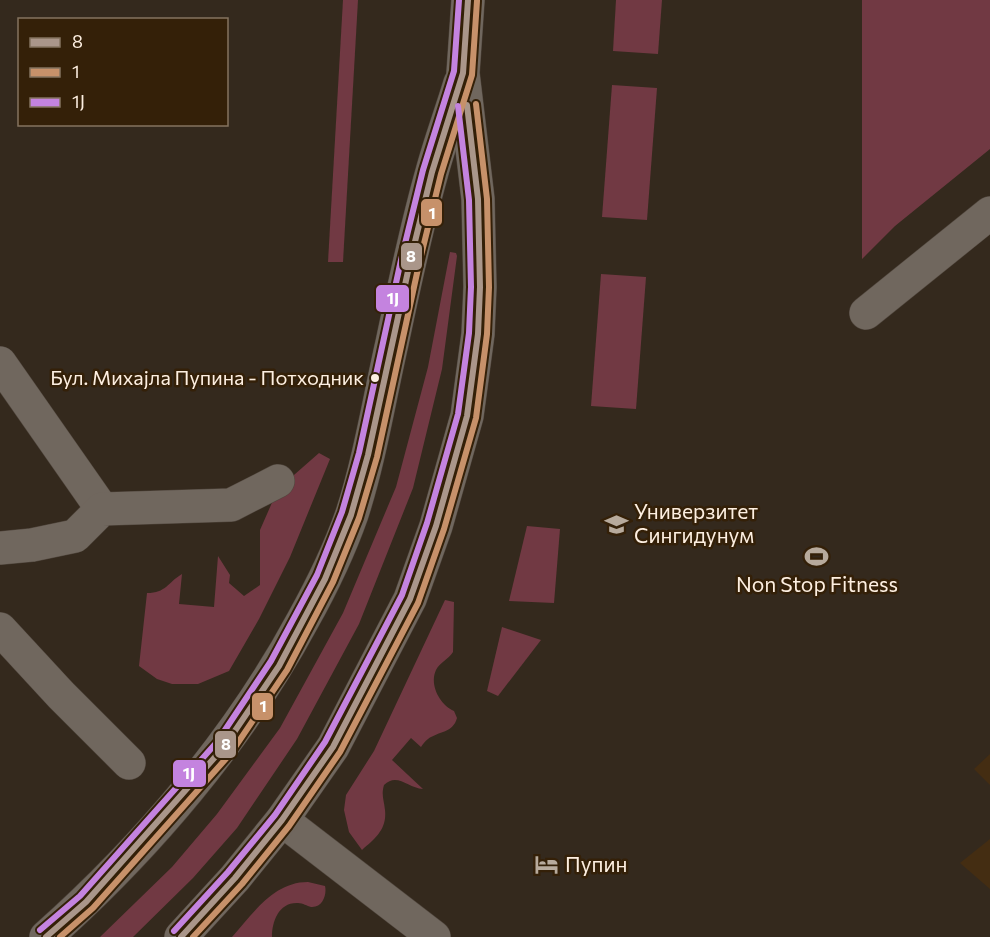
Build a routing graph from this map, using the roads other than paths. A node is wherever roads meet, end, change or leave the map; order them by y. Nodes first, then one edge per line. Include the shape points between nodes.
1 (468, 0) edge
2 (463, 73) junction
3 (990, 213) edge
4 (866, 313) dead end
5 (0, 363) edge
6 (278, 481) dead end
7 (102, 509) junction
8 (0, 548) edge
9 (0, 629) edge
10 (129, 763) dead end
11 (282, 820) junction
12 (46, 937) edge
13 (181, 937) edge
14 (434, 937) edge

1 - 2 main road
2 - 11 main road via 478,199 480,287 467,417 436,526 410,598 333,747
2 - 12 main road via 432,172 368,454 351,515 326,579 279,666 224,747 86,902
3 - 4 main road
5 - 7 main road
6 - 7 main road via 231,505
7 - 8 main road via 75,536
9 - 10 main road
11 - 13 main road
11 - 14 main road

